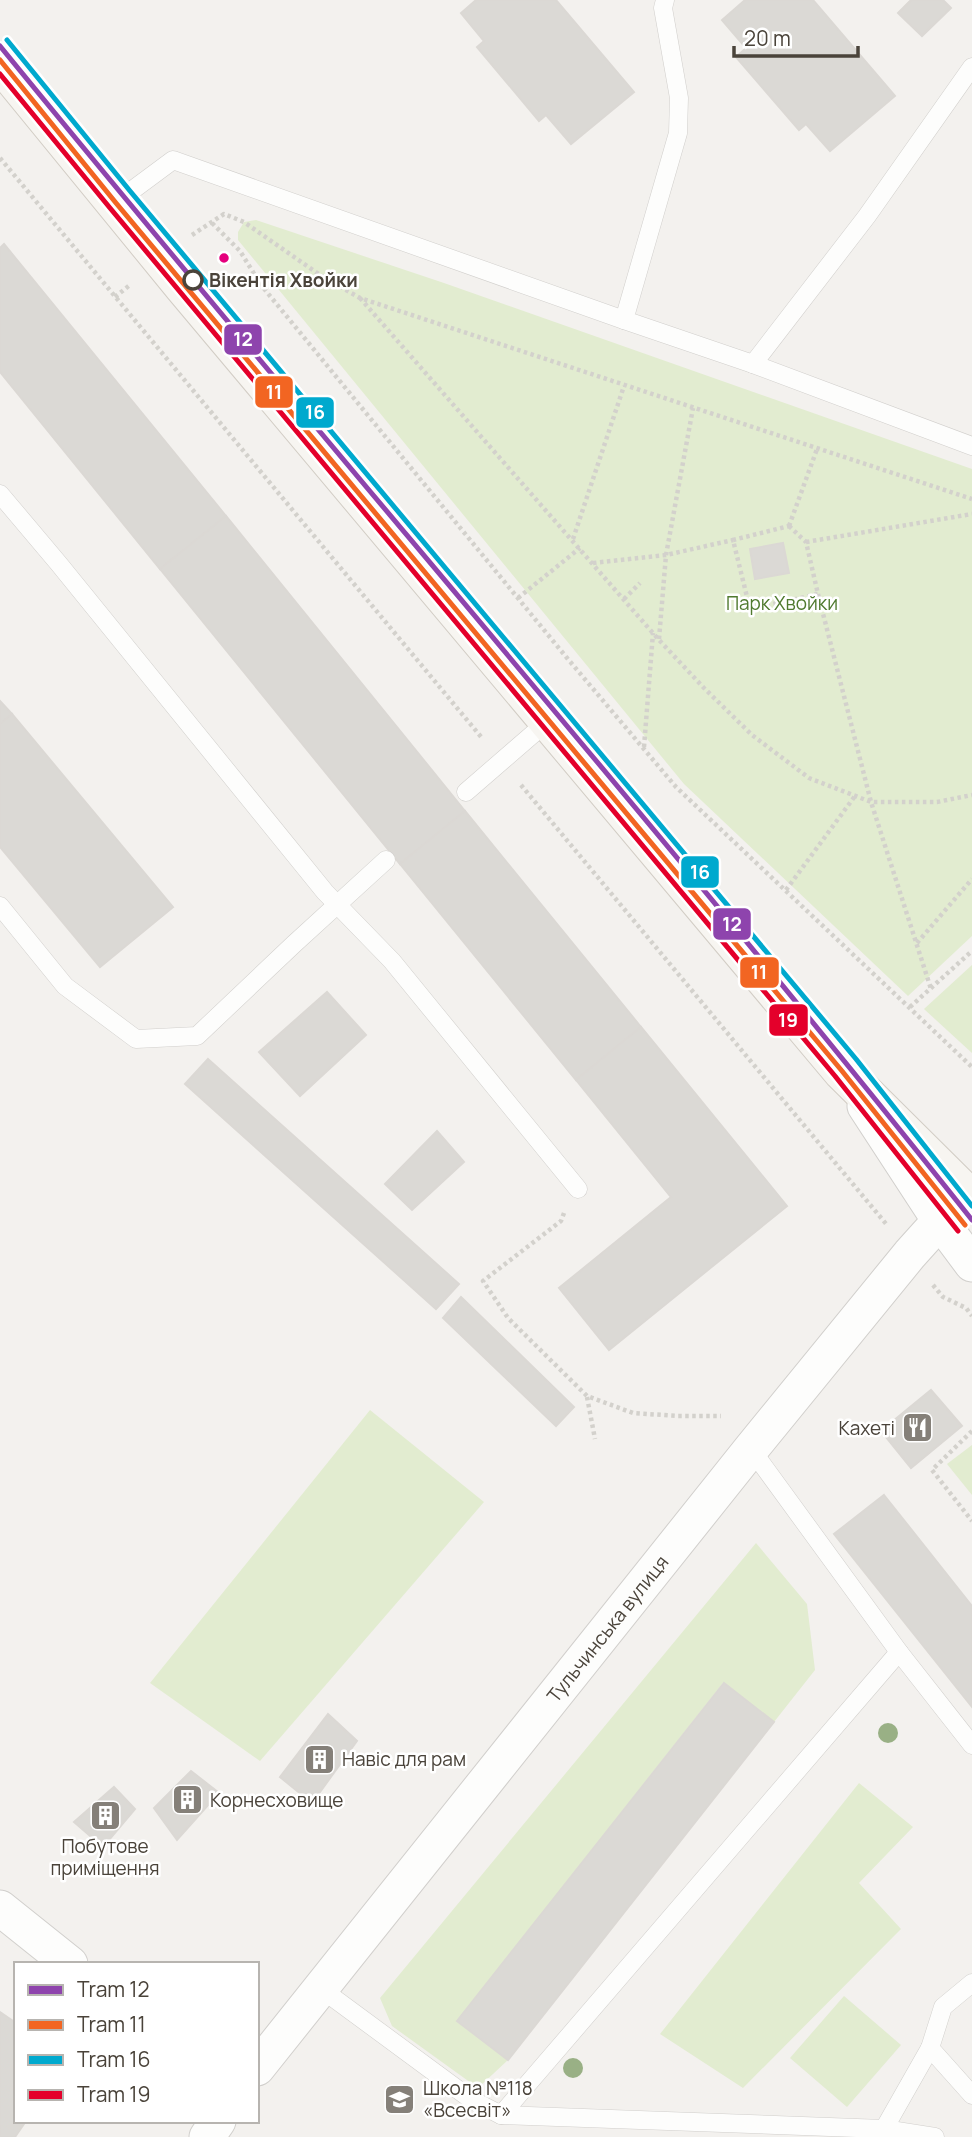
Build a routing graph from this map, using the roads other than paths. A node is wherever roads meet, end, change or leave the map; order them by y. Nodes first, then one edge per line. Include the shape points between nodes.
1 (665, 0) edge
2 (0, 62) edge
3 (972, 67) edge
4 (116, 203) junction
5 (624, 320) junction
6 (753, 364) junction
7 (972, 446) edge
8 (0, 494) edge
9 (548, 721) junction
10 (466, 792) dead end
11 (386, 860) dead end
12 (337, 905) junction
13 (0, 906) edge
14 (578, 1189) dead end
15 (962, 1203) edge
16 (972, 1264) edge
17 (751, 1449) junction
18 (899, 1652) junction
19 (972, 1745) edge
20 (0, 1908) edge
21 (68, 1962) edge
22 (972, 1983) edge
23 (320, 1987) junction
24 (930, 2048) junction
25 (259, 2065) edge
26 (972, 2095) edge
27 (501, 2115) junction
28 (884, 2129) junction
29 (935, 2137) edge

1 - 5 lane via 679,98 678,133
2 - 4 main road
3 - 6 lane via 867,216
4 - 5 lane via 173,160
4 - 9 main road
5 - 6 lane
6 - 7 lane
8 - 12 lane
9 - 10 lane
9 - 15 main road via 842,1071
11 - 12 lane
12 - 13 lane via 197,1036 136,1040 65,986
12 - 14 lane via 392,961
15 - 16 street
15 - 17 street, Тульчинська вулиця via 910,1254
17 - 18 lane
17 - 23 street, Тульчинська вулиця
18 - 19 lane
18 - 27 lane
20 - 21 street
22 - 24 lane via 943,2007
23 - 25 street, Тульчинська вулиця
23 - 27 lane via 472,2099
24 - 26 lane
24 - 28 lane
27 - 28 lane
28 - 29 lane

